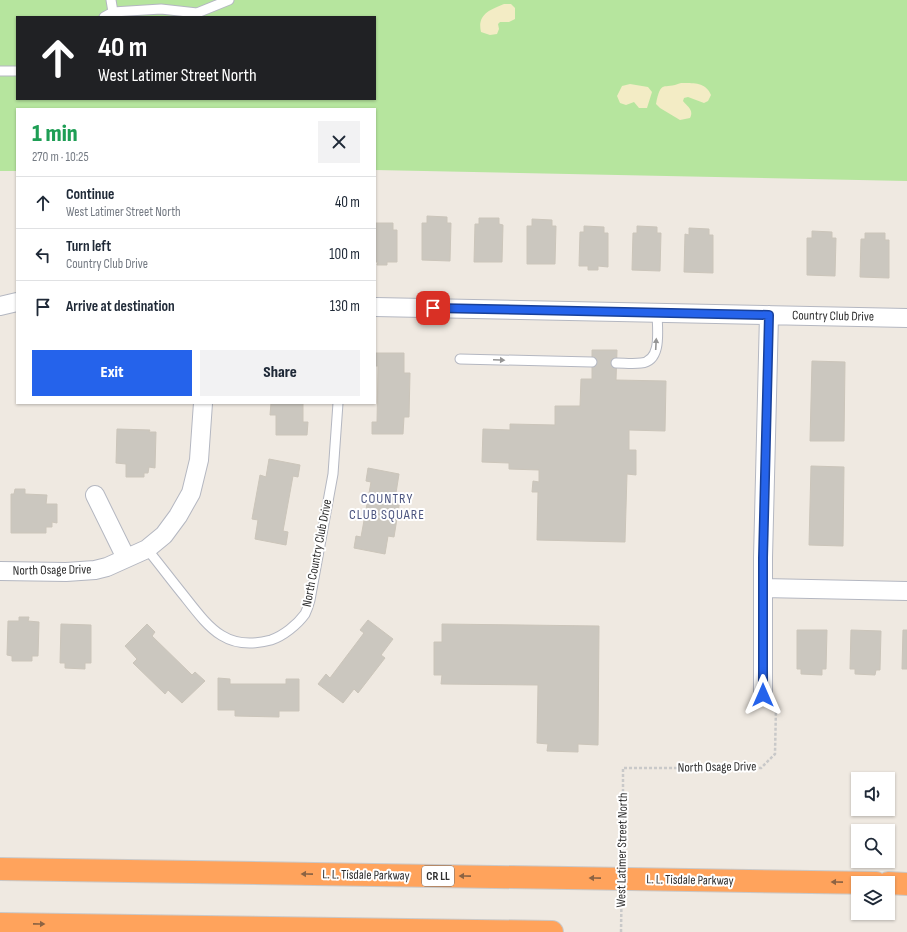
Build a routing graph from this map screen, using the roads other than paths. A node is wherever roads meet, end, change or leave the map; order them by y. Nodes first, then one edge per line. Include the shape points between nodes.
1 (111, 0) edge
2 (229, 0) edge
3 (221, 2) edge
4 (113, 12) junction
5 (106, 16) edge
6 (0, 71) edge
7 (16, 71) edge
8 (16, 302) edge
9 (0, 306) edge
10 (376, 307) edge
11 (657, 312) junction
12 (769, 315) junction
13 (907, 318) edge
14 (460, 359) dead end
15 (592, 362) dead end
16 (616, 362) dead end
17 (202, 404) edge
18 (338, 404) edge
19 (95, 495) dead end
20 (147, 549) junction
21 (126, 558) junction
22 (0, 571) edge
23 (763, 588) junction
24 (907, 591) edge
25 (770, 698) road end
26 (0, 869) edge
27 (851, 883) edge
28 (895, 883) edge
29 (907, 884) edge
30 (0, 924) edge
31 (552, 932) edge

1 - 4 lane
2 - 3 lane
3 - 4 lane via 197,13 161,9
4 - 5 lane
6 - 7 lane
8 - 9 street
10 - 11 street, Country Club Drive
11 - 12 street, Country Club Drive
16 -> 11 lane via 650,361 655,354
12 - 13 street, Country Club Drive
12 - 23 street
14 -> 15 lane
17 - 20 street, North Osage Drive via 199,460 191,493 164,535
18 - 20 lane, North Country Club Drive via 333,474 310,600 305,614 288,630 260,643 232,641 220,636 206,624
19 - 21 street
20 - 21 street, North Osage Drive
21 - 22 street, North Osage Drive via 95,570
23 - 24 street
23 - 25 street
27 -> 26 highway, L. L. Tisdale Parkway / CR LL
28 - 29 highway
30 -> 31 highway

